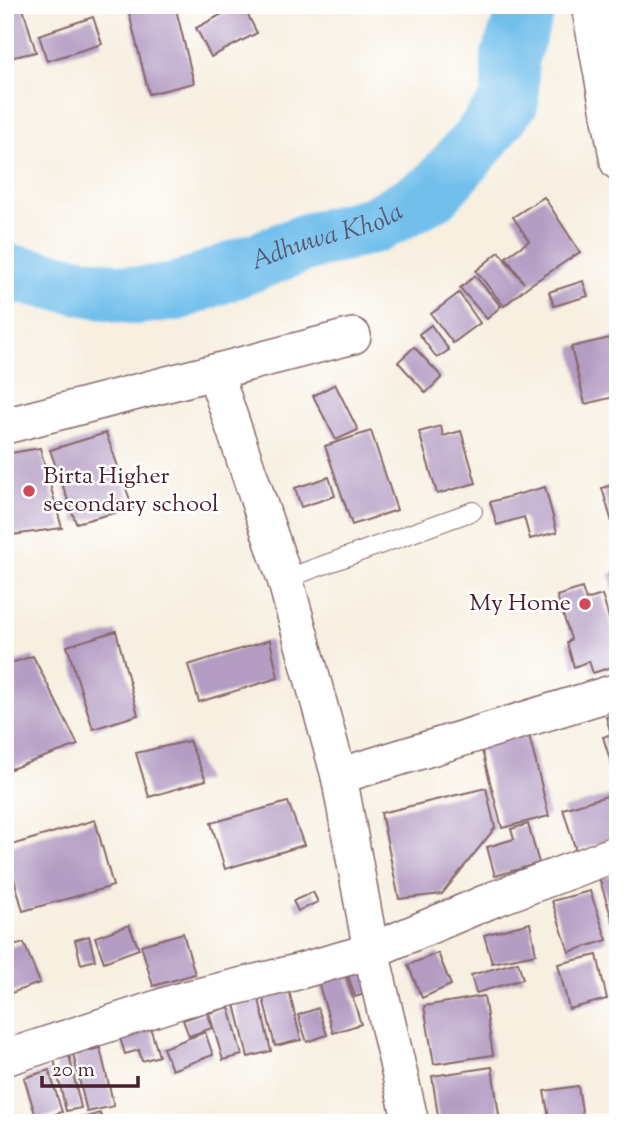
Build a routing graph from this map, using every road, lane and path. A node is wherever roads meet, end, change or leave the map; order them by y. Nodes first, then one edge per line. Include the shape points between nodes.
1 (589, 5) edge
2 (616, 150) edge
3 (353, 335) dead end
4 (215, 373) junction
5 (5, 426) edge
6 (473, 511) dead end
7 (285, 579) junction
8 (618, 691) edge
9 (339, 776) junction
10 (618, 853) edge
11 (371, 951) junction
12 (5, 1058) edge
13 (411, 1123) edge

1 - 2 street
3 - 4 street
4 - 5 street
4 - 7 street
6 - 7 lane
7 - 9 street
8 - 9 street
9 - 11 street
10 - 11 street
11 - 12 street via 182,1000
11 - 13 street

